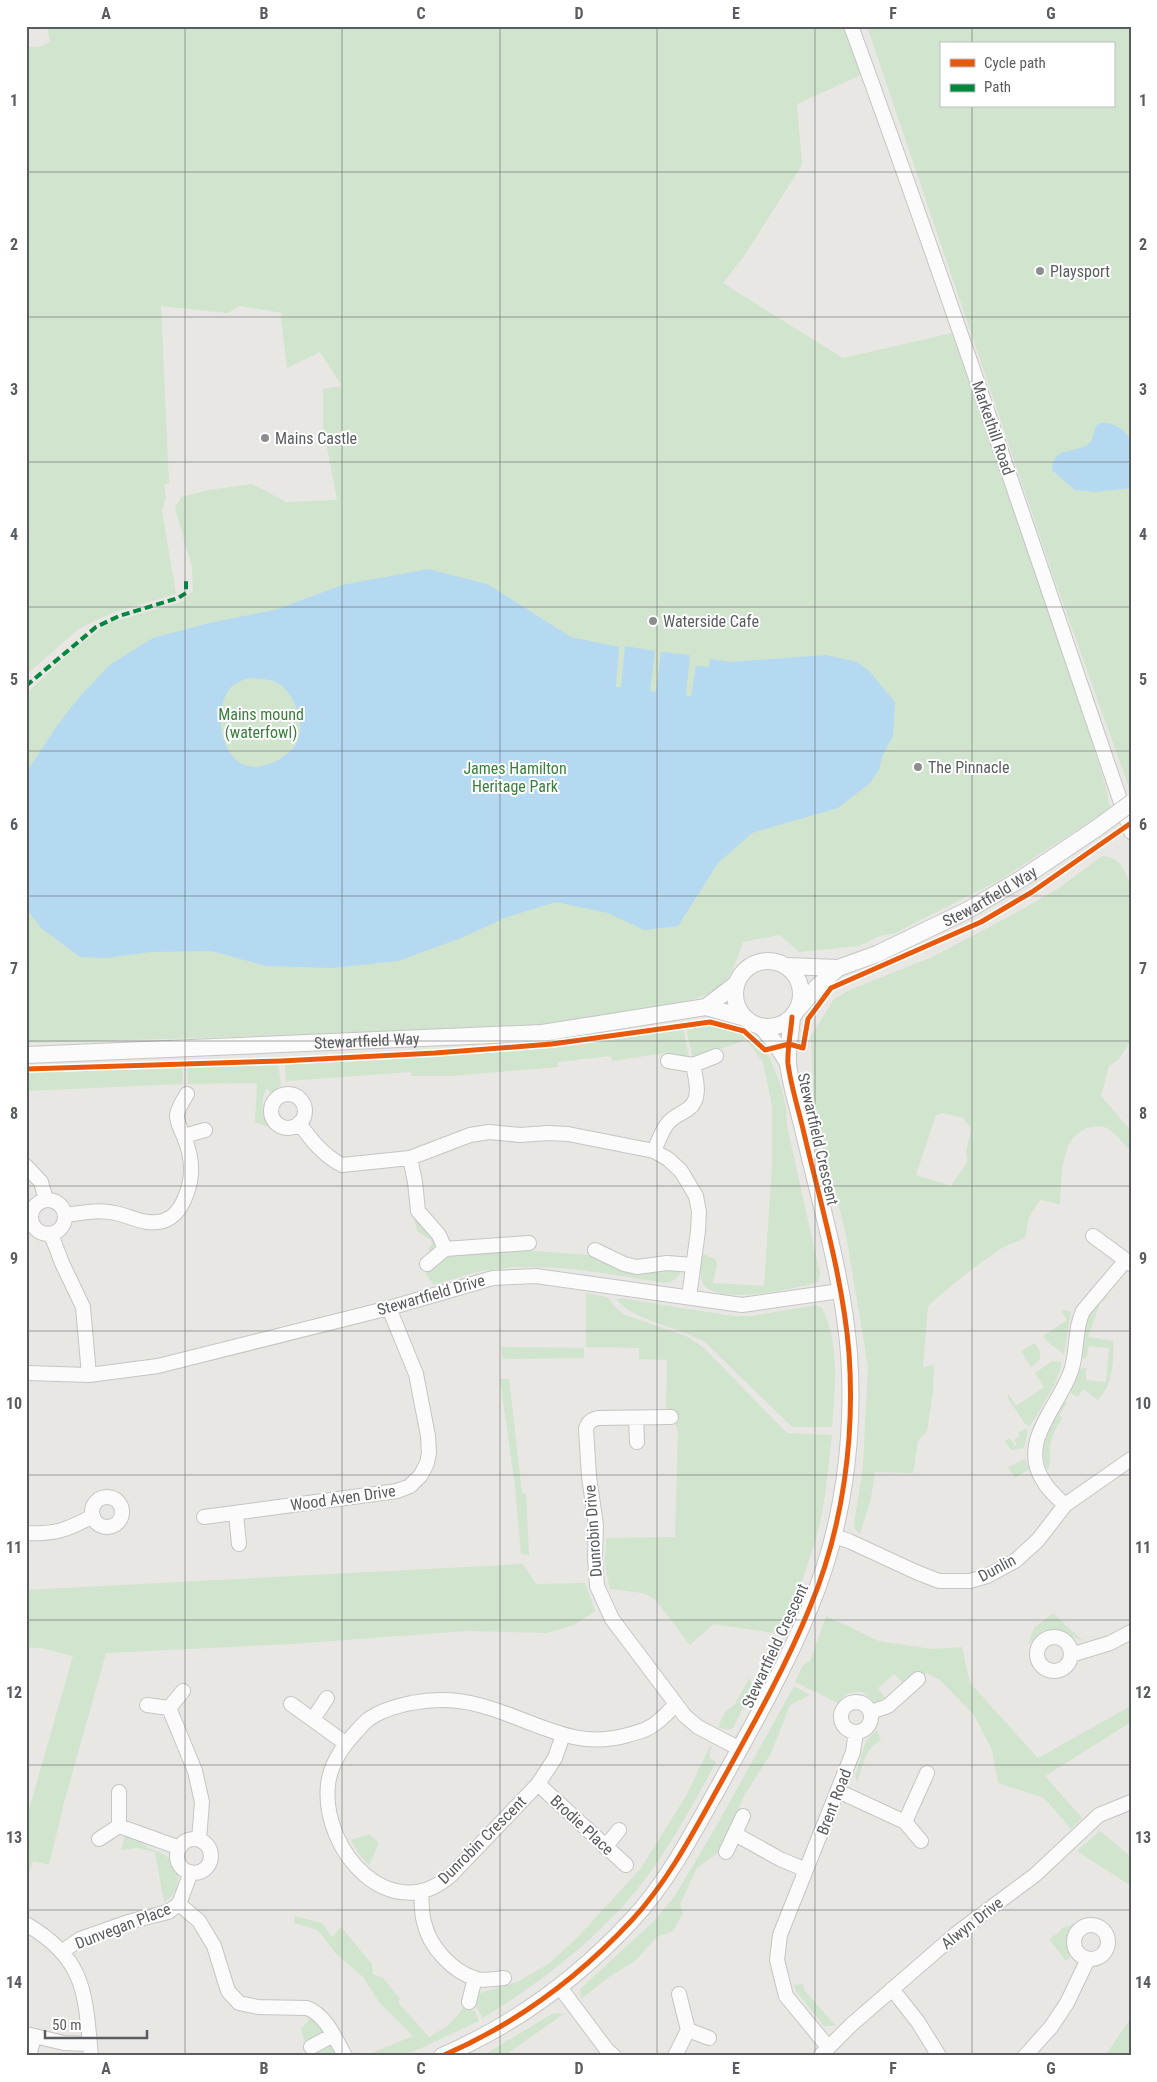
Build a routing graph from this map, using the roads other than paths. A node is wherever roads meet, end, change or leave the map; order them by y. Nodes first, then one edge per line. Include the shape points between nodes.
1 (851, 26) edge
2 (1131, 803) edge
3 (1131, 832) edge
4 (786, 966) junction
5 (838, 968) junction
6 (736, 984) junction
7 (706, 1007) junction
8 (795, 1012) junction
9 (745, 1018) junction
10 (762, 1027) junction
11 (26, 1055) edge
12 (716, 1056) dead end
13 (668, 1061) dead end
14 (788, 1063) junction
15 (693, 1065) junction
16 (187, 1094) dead end
17 (299, 1123) dead end
18 (205, 1130) dead end
19 (184, 1136) junction
20 (654, 1151) junction
21 (410, 1158) junction
22 (26, 1166) edge
23 (46, 1200) junction
24 (65, 1215) junction
25 (29, 1222) edge
26 (51, 1234) junction
27 (1093, 1236) dead end
28 (529, 1243) dead end
29 (445, 1249) junction
30 (595, 1250) dead end
31 (1128, 1262) edge
32 (426, 1264) dead end
33 (693, 1265) junction
34 (840, 1291) junction
35 (689, 1297) junction
36 (390, 1308) junction
37 (26, 1373) edge
38 (89, 1375) junction
39 (636, 1418) junction
40 (671, 1418) dead end
41 (637, 1442) dead end
42 (1131, 1459) edge
43 (1065, 1505) junction
44 (236, 1514) junction
45 (93, 1516) dead end
46 (204, 1517) dead end
47 (26, 1533) edge
48 (834, 1536) junction
49 (239, 1544) dead end
50 (1131, 1632) edge
51 (1072, 1655) dead end
52 (918, 1679) dead end
53 (183, 1691) dead end
54 (328, 1698) dead end
55 (291, 1704) dead end
56 (146, 1705) dead end
57 (675, 1705) junction
58 (169, 1708) junction
59 (871, 1712) junction
60 (313, 1719) junction
61 (856, 1732) junction
62 (562, 1735) junction
63 (345, 1743) junction
64 (740, 1749) junction
65 (927, 1772) dead end
66 (538, 1784) junction
67 (838, 1791) junction
68 (119, 1792) dead end
69 (1131, 1802) edge
70 (743, 1816) dead end
71 (905, 1822) junction
72 (119, 1826) junction
73 (619, 1830) dead end
74 (735, 1834) junction
75 (99, 1838) dead end
76 (199, 1840) junction
77 (921, 1841) dead end
78 (605, 1847) junction
79 (180, 1848) junction
80 (726, 1852) dead end
81 (626, 1865) dead end
82 (806, 1870) junction
83 (191, 1872) junction
84 (421, 1891) junction
85 (179, 1904) junction
86 (26, 1924) edge
87 (63, 1951) junction
88 (1088, 1959) dead end
89 (475, 1978) junction
90 (504, 1978) dead end
91 (559, 1986) junction
92 (892, 1989) junction
93 (679, 1994) dead end
94 (469, 2002) dead end
95 (688, 2030) junction
96 (333, 2034) junction
97 (30, 2036) edge
98 (709, 2038) dead end
99 (311, 2047) dead end
100 (90, 2050) edge
101 (824, 2051) edge
102 (607, 2054) edge
103 (28, 2056) edge
104 (345, 2056) edge
105 (442, 2056) edge
106 (675, 2056) edge
107 (939, 2056) edge
108 (1025, 2056) edge

1 - 3 street, Markethill Road via 911,190
2 - 5 street, Stewartfield Way, bridge via 1021,879 968,910 877,954
4 - 5 street, Stewartfield Way
4 - 6 street via 775,961 762,961 751,965
4 - 8 street via 797,978 802,993
5 - 8 street, Stewartfield Way
6 - 7 street, Stewartfield Way
6 - 9 street via 738,1008
7 - 9 street, Stewartfield Way
7 - 11 street, Stewartfield Way via 542,1033
8 - 10 street via 784,1023
8 - 14 street, Stewartfield Crescent
9 - 10 street
10 - 14 street, Stewartfield Crescent
12 - 15 street
13 - 15 street
14 - 34 street, Stewartfield Crescent
15 - 20 street via 696,1101 666,1124
16 - 19 street via 177,1116
17 - 21 street via 322,1152 342,1165
18 - 19 street
19 - 24 street via 191,1157 191,1178 181,1206 172,1217 149,1222 115,1212
20 - 21 street via 568,1134 489,1132 470,1135
20 - 33 street via 681,1171 696,1196 699,1212
21 - 29 street via 418,1211 439,1236
22 - 23 street via 41,1182
23 - 24 street via 58,1203
23 - 25 street via 34,1207
24 - 26 street via 62,1227
25 - 26 street via 39,1231
26 - 38 street via 83,1307
27 - 31 street
28 - 29 street
29 - 32 street
30 - 33 street via 624,1264 637,1266
31 - 43 street via 1079,1319 1073,1366 1044,1420 1034,1455 1044,1483
33 - 35 street
34 - 35 street, Stewartfield Drive via 742,1305
34 - 48 street, Stewartfield Crescent via 849,1353 850,1408 842,1498
35 - 36 street, Stewartfield Drive via 528,1277 493,1278
36 - 38 street, Stewartfield Drive via 158,1366
36 - 44 street, Wood Aven Drive via 416,1374 428,1436 429,1453 421,1475 410,1486 397,1491
37 - 38 street, Stewartfield Drive
39 - 40 street, Dunrobin Drive
39 - 41 street
39 - 57 street, Dunrobin Drive via 591,1420 586,1429 596,1525 597,1586 612,1619
42 - 43 street, Dunlin
43 - 48 street, Dunlin via 1038,1540 1014,1561 970,1581 939,1580
44 - 46 street, Wood Aven Drive
44 - 49 street
45 - 47 street via 67,1530
48 - 64 street, Stewartfield Crescent via 811,1606
50 - 51 street via 1110,1643
52 - 59 street via 888,1706
53 - 58 street
54 - 60 street
55 - 60 street
56 - 58 street
57 - 62 street, Dunrobin Crescent via 656,1724 620,1737 594,1740
57 - 64 street, Dunrobin Drive via 698,1727
58 - 76 street via 195,1771 202,1802
59 - 61 street via 869,1725
59 - 61 street via 859,1701 844,1707 841,1721 845,1728
60 - 63 street
61 - 67 street, Brent Road via 853,1752
62 - 63 street, Dunrobin Crescent via 477,1704 457,1700 429,1701 393,1707 369,1719
62 - 66 street, Dunrobin Crescent via 555,1758
63 - 84 street, Dunrobin Crescent via 332,1769 328,1786 332,1823 342,1850 367,1877 381,1885 400,1892
64 - 91 street, Stewartfield Crescent via 689,1840 658,1887 634,1918 594,1958
65 - 71 street
66 - 78 street, Brodie Place
66 - 84 street, Dunrobin Crescent via 444,1882
67 - 71 street
67 - 82 street, Brent Road
68 - 72 street
69 - 92 street, Alwyn Drive via 1099,1815 1035,1875 957,1933
70 - 74 street
71 - 77 street
72 - 75 street
72 - 79 street
73 - 78 street
74 - 80 street
74 - 82 street
76 - 79 street via 188,1840
76 - 83 street via 208,1846 210,1862 202,1870
78 - 81 street, Brodie Place
79 - 83 street via 179,1863
82 - 101 street, Brent Road via 780,1935 776,1960 786,1996
83 - 85 street, Dunvegan Place
84 - 89 street via 424,1922 432,1939 444,1958 461,1972
85 - 87 street, Dunvegan Place via 168,1912 80,1939
85 - 96 street via 199,1921 214,1946 228,1992 239,2003 258,2007 307,2008 315,2011
86 - 87 street
87 - 100 street via 84,1991
88 - 108 street via 1067,2003
89 - 90 street
89 - 94 street
91 - 102 street
91 - 105 street, Stewartfield Crescent via 512,2020
92 - 101 street, Alwyn Drive
92 - 107 street
93 - 95 street
95 - 98 street
95 - 106 street
96 - 99 street
96 - 104 street
97 - 100 street
97 - 103 street

